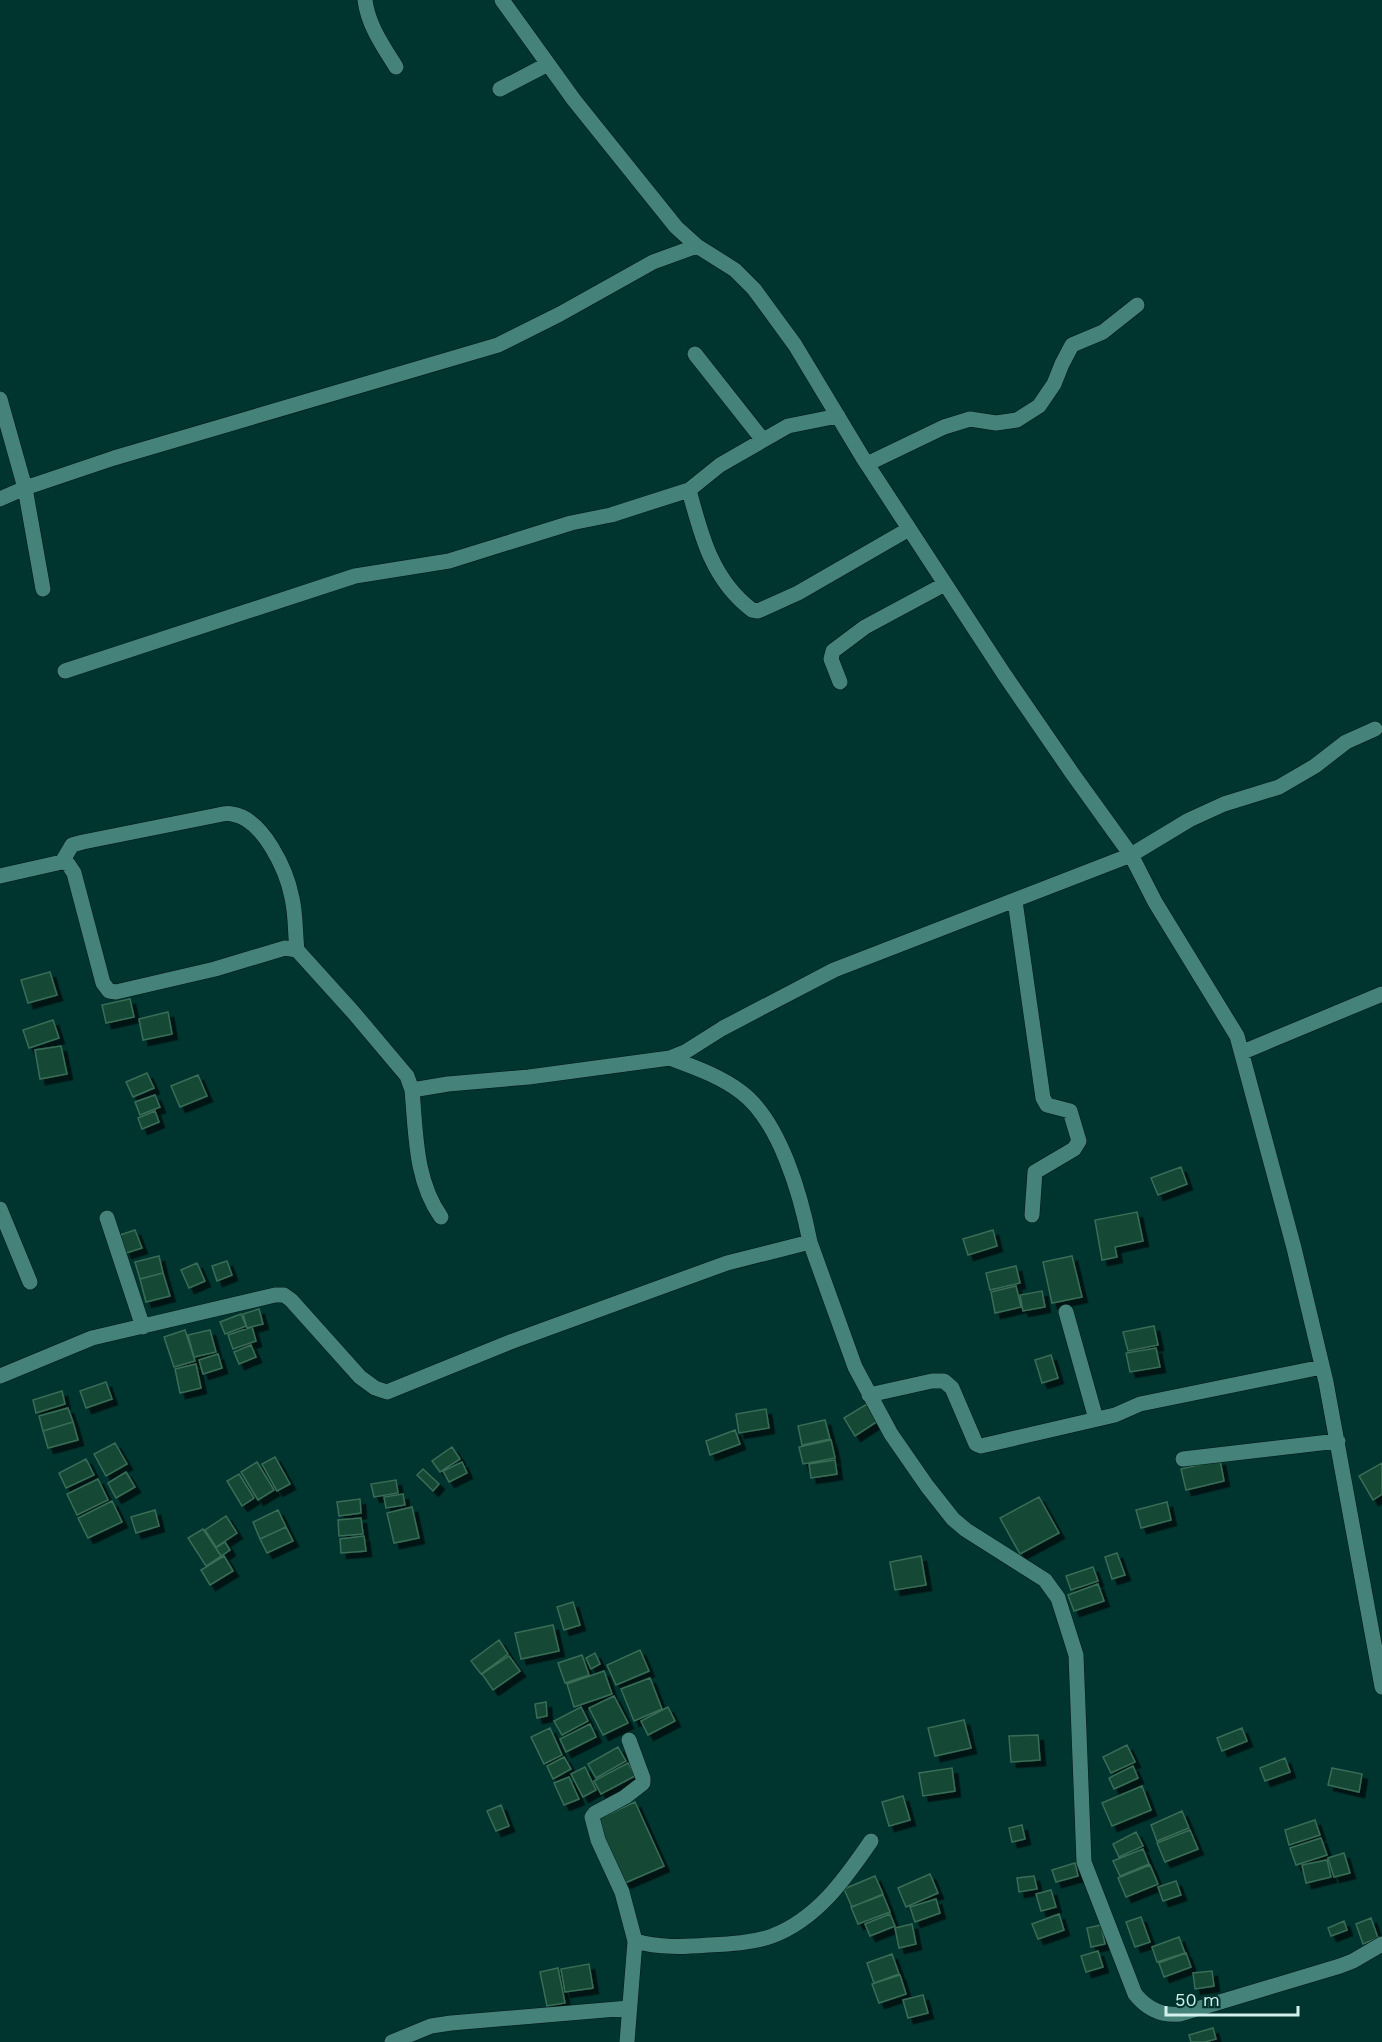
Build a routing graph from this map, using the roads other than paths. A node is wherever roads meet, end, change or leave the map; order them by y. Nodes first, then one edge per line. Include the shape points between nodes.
1 (365, 0) edge
2 (502, 0) edge
3 (548, 64) junction
4 (396, 67) dead end
5 (500, 89) dead end
6 (697, 246) junction
7 (1137, 305) dead end
8 (695, 354) dead end
9 (0, 399) edge
10 (838, 416) junction
11 (763, 440) junction
12 (867, 464) junction
13 (25, 488) junction
14 (688, 490) junction
15 (0, 499) edge
16 (909, 529) junction
17 (945, 584) junction
18 (43, 589) dead end
19 (64, 670) dead end
20 (840, 682) dead end
21 (1375, 729) dead end
22 (1131, 855) junction
23 (62, 862) junction
24 (0, 876) edge
25 (1015, 901) junction
26 (297, 950) junction
27 (1382, 994) edge
28 (1243, 1052) junction
29 (670, 1058) junction
30 (412, 1090) junction
31 (0, 1209) edge
32 (1032, 1215) dead end
33 (441, 1217) dead end
34 (107, 1218) dead end
35 (810, 1242) junction
36 (30, 1282) dead end
37 (1066, 1312) dead end
38 (143, 1327) junction
39 (1322, 1367) junction
40 (0, 1376) edge
41 (869, 1395) junction
42 (1096, 1419) junction
43 (1338, 1442) junction
44 (1184, 1460) dead end
45 (1382, 1687) edge
46 (629, 1740) dead end
47 (871, 1841) dead end
48 (635, 1941) junction
49 (1382, 1944) edge
50 (628, 2008) junction
51 (392, 2042) edge
52 (627, 2042) edge

1 - 4 street via 377,36
2 - 3 street
3 - 5 street
3 - 6 street via 646,191
6 - 10 street via 735,270 754,289 795,345
6 - 13 street via 652,262 498,345 125,454
7 - 12 street via 1103,332 1072,345 1039,406 1017,420 996,423 970,419 944,427
8 - 11 street
9 - 13 street
10 - 11 street via 788,426
10 - 12 street
11 - 14 street via 720,465
12 - 16 street
13 - 15 street
13 - 18 street
14 - 16 street via 719,575 752,610 758,611 798,593
14 - 19 street via 449,561 355,576
16 - 17 street
17 - 20 street via 865,627 833,651 831,659
17 - 22 street
21 - 22 street via 1346,742 1279,787 1189,820
22 - 25 street
22 - 28 street
23 - 24 street
23 - 26 street via 74,873 103,983 109,992 215,969 285,948
23 - 26 street via 72,845 218,814 234,814 267,839 284,869 292,898
25 - 29 street via 834,969
25 - 32 street via 1043,1098 1047,1105 1070,1111 1079,1141 1074,1149 1035,1172
26 - 30 street via 407,1076
27 - 28 street
28 - 39 street
29 - 30 street
29 - 35 street via 718,1078 754,1104 784,1153
30 - 33 street via 421,1172 432,1205
31 - 36 street
34 - 38 street
35 - 38 street via 716,1267 387,1392 360,1377 284,1295
35 - 41 street
37 - 42 street
38 - 40 street via 92,1338
39 - 42 street via 1140,1404
39 - 43 street
41 - 42 street via 944,1380 952,1388 976,1444 981,1446
41 - 49 street via 906,1457 953,1519 1045,1580 1058,1598 1076,1655 1084,1862 1127,1978 1142,2004 1163,2014 1180,2014 1340,1966
43 - 44 street
43 - 45 street
46 - 48 street via 643,1783 592,1817 622,1892
47 - 48 street via 844,1881 826,1899 795,1925 771,1936 734,1944 681,1947
48 - 50 street
50 - 51 street via 451,2023 431,2026
50 - 52 street

